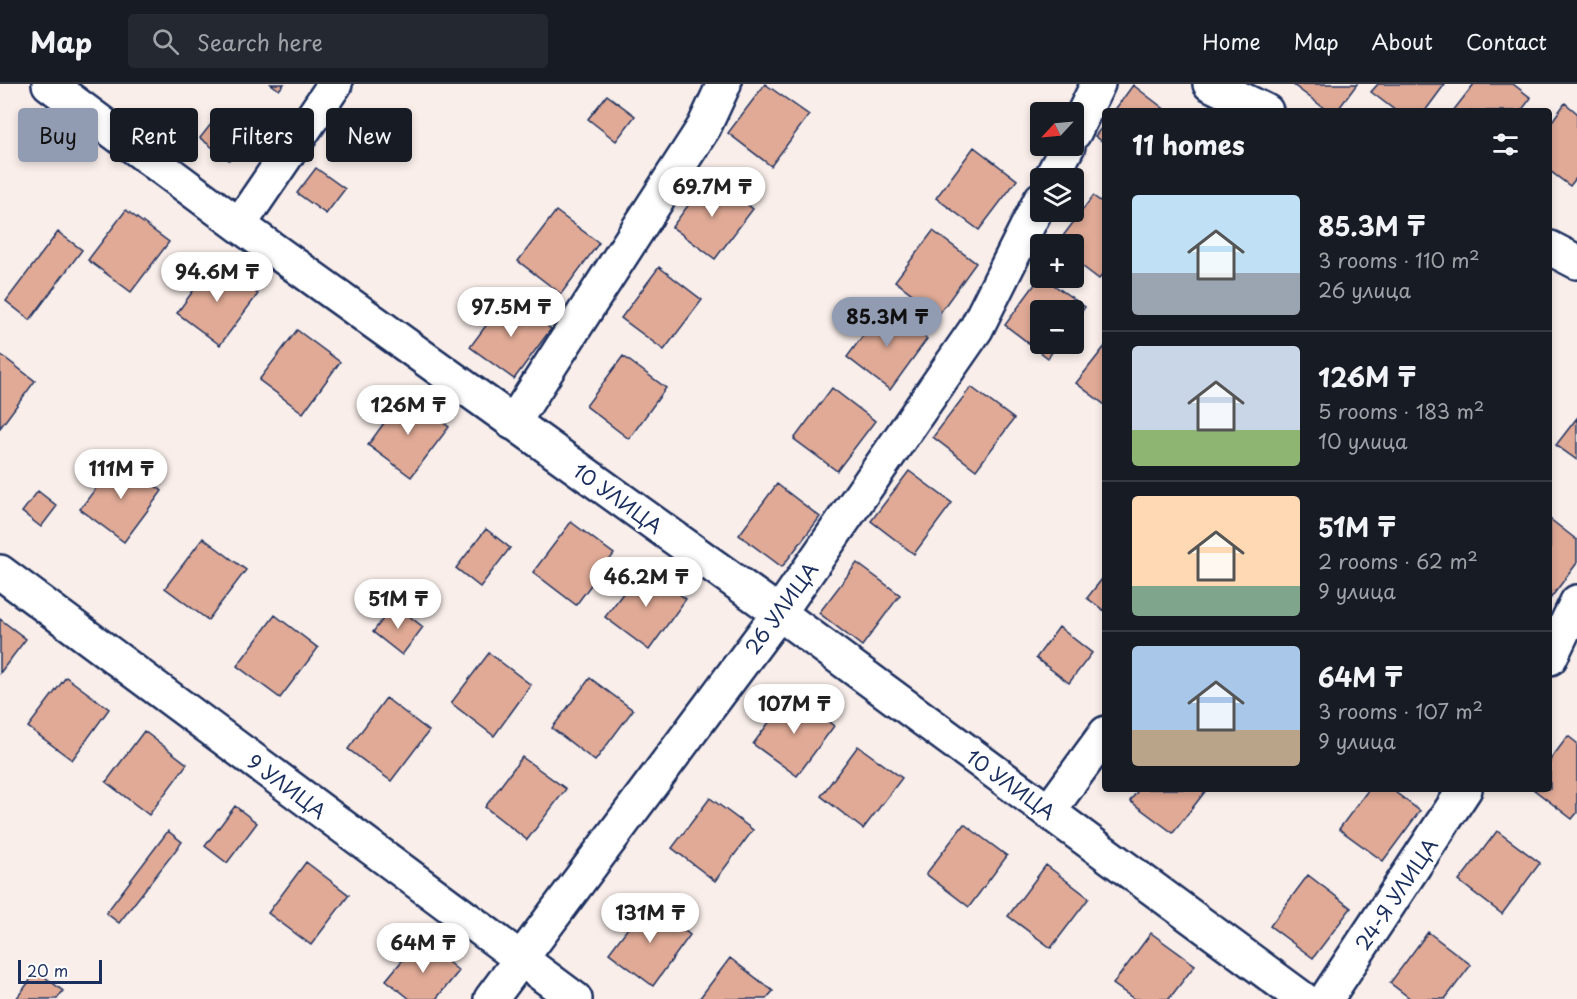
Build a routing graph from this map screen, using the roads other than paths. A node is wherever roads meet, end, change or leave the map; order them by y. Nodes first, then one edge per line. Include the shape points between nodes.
1 (49, 84) edge
2 (335, 84) edge
3 (724, 84) edge
4 (1098, 84) edge
5 (1210, 84) edge
6 (1260, 108) edge
7 (1084, 113) edge
8 (1030, 221) edge
9 (239, 225) junction
10 (1552, 249) edge
11 (1577, 262) edge
12 (513, 423) junction
13 (0, 572) edge
14 (1577, 602) edge
15 (779, 613) junction
16 (1552, 654) edge
17 (1102, 738) edge
18 (1464, 792) edge
19 (1049, 811) junction
20 (521, 960) junction
21 (491, 999) edge
22 (575, 999) edge
23 (1303, 999) edge
24 (1326, 999) edge

1 - 9 street, 10 УЛИЦА
2 - 9 street
3 - 12 street via 704,127
4 - 7 street
5 - 6 street
8 - 15 street, 26 УЛИЦА via 976,329
9 - 12 street, 10 УЛИЦА
10 - 11 street
12 - 15 street, 10 УЛИЦА
13 - 20 street, 9 УЛИЦА
14 - 16 street
15 - 19 street, 10 УЛИЦА
15 - 20 street, 26 УЛИЦА
17 - 19 street
18 - 24 street, 24-Я УЛИЦА
19 - 23 street, 10 УЛИЦА
20 - 21 street, 26 УЛИЦА
20 - 22 street, 9 УЛИЦА

